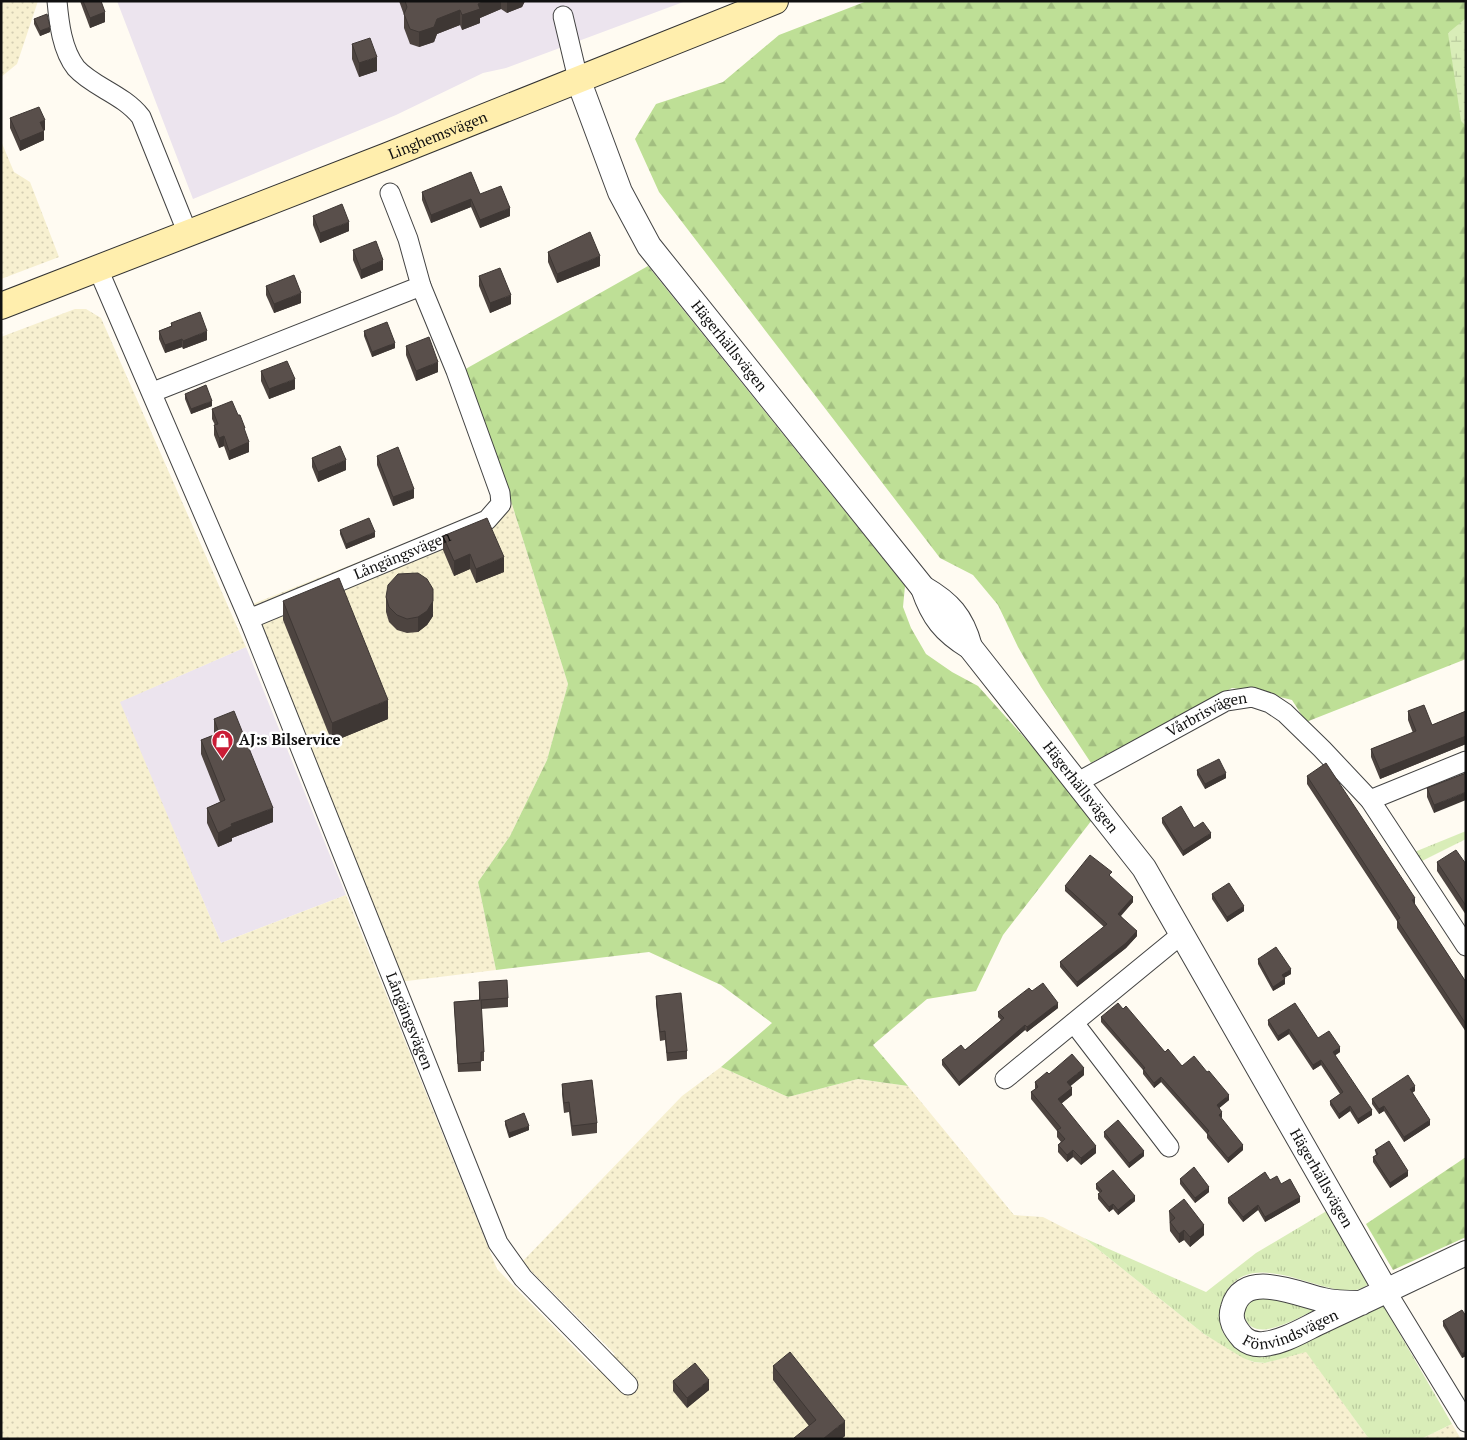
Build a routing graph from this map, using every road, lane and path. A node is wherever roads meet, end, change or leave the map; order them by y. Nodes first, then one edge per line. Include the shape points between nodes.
1 (57, 1) edge
2 (775, 1) edge
3 (563, 16) dead end
4 (578, 79) junction
5 (390, 193) dead end
6 (188, 234) junction
7 (98, 269) junction
8 (421, 286) junction
9 (1, 306) edge
10 (152, 392) junction
11 (249, 619) junction
12 (1466, 762) edge
13 (1078, 782) junction
14 (1370, 800) junction
15 (1182, 934) junction
16 (1466, 946) edge
17 (1074, 1023) junction
18 (1005, 1079) dead end
19 (1169, 1147) dead end
20 (1466, 1253) edge
21 (1386, 1291) junction
22 (1361, 1303) junction
23 (628, 1385) dead end
24 (1466, 1422) edge

1 - 6 street via 66,47 77,68 129,104 141,117
2 - 4 main road, Linghemsvägen
3 - 4 street
4 - 6 main road, Linghemsvägen
4 - 13 street, Hägerhällsvägen via 620,192 649,246 923,588 943,600 964,626 970,647
5 - 8 street, Långängsvägen via 408,239
6 - 7 main road, Linghemsvägen
7 - 9 main road, Linghemsvägen
7 - 10 street, Långängsvägen
8 - 10 street
8 - 11 street, Långängsvägen via 462,389 500,493 501,504 487,520
10 - 11 street, Långängsvägen
11 - 23 street, Långängsvägen via 498,1243 522,1278
12 - 14 street
13 - 14 street, Vårbrisvägen via 1226,701 1252,697 1285,713
13 - 15 street, Hägerhällsvägen via 1144,868
14 - 16 street, Vårbrisvägen
15 - 17 street
15 - 21 street, Hägerhällsvägen
17 - 18 street
17 - 19 street
20 - 21 street, Fönvindsvägen
21 - 22 street, Fönvindsvägen
21 - 24 street, Hägerhällsvägen
22 - 22 street, Fönvindsvägen via 1325,1300 1272,1287 1258,1287 1243,1291 1235,1300 1230,1315 1236,1330 1248,1343 1264,1344 1280,1340

